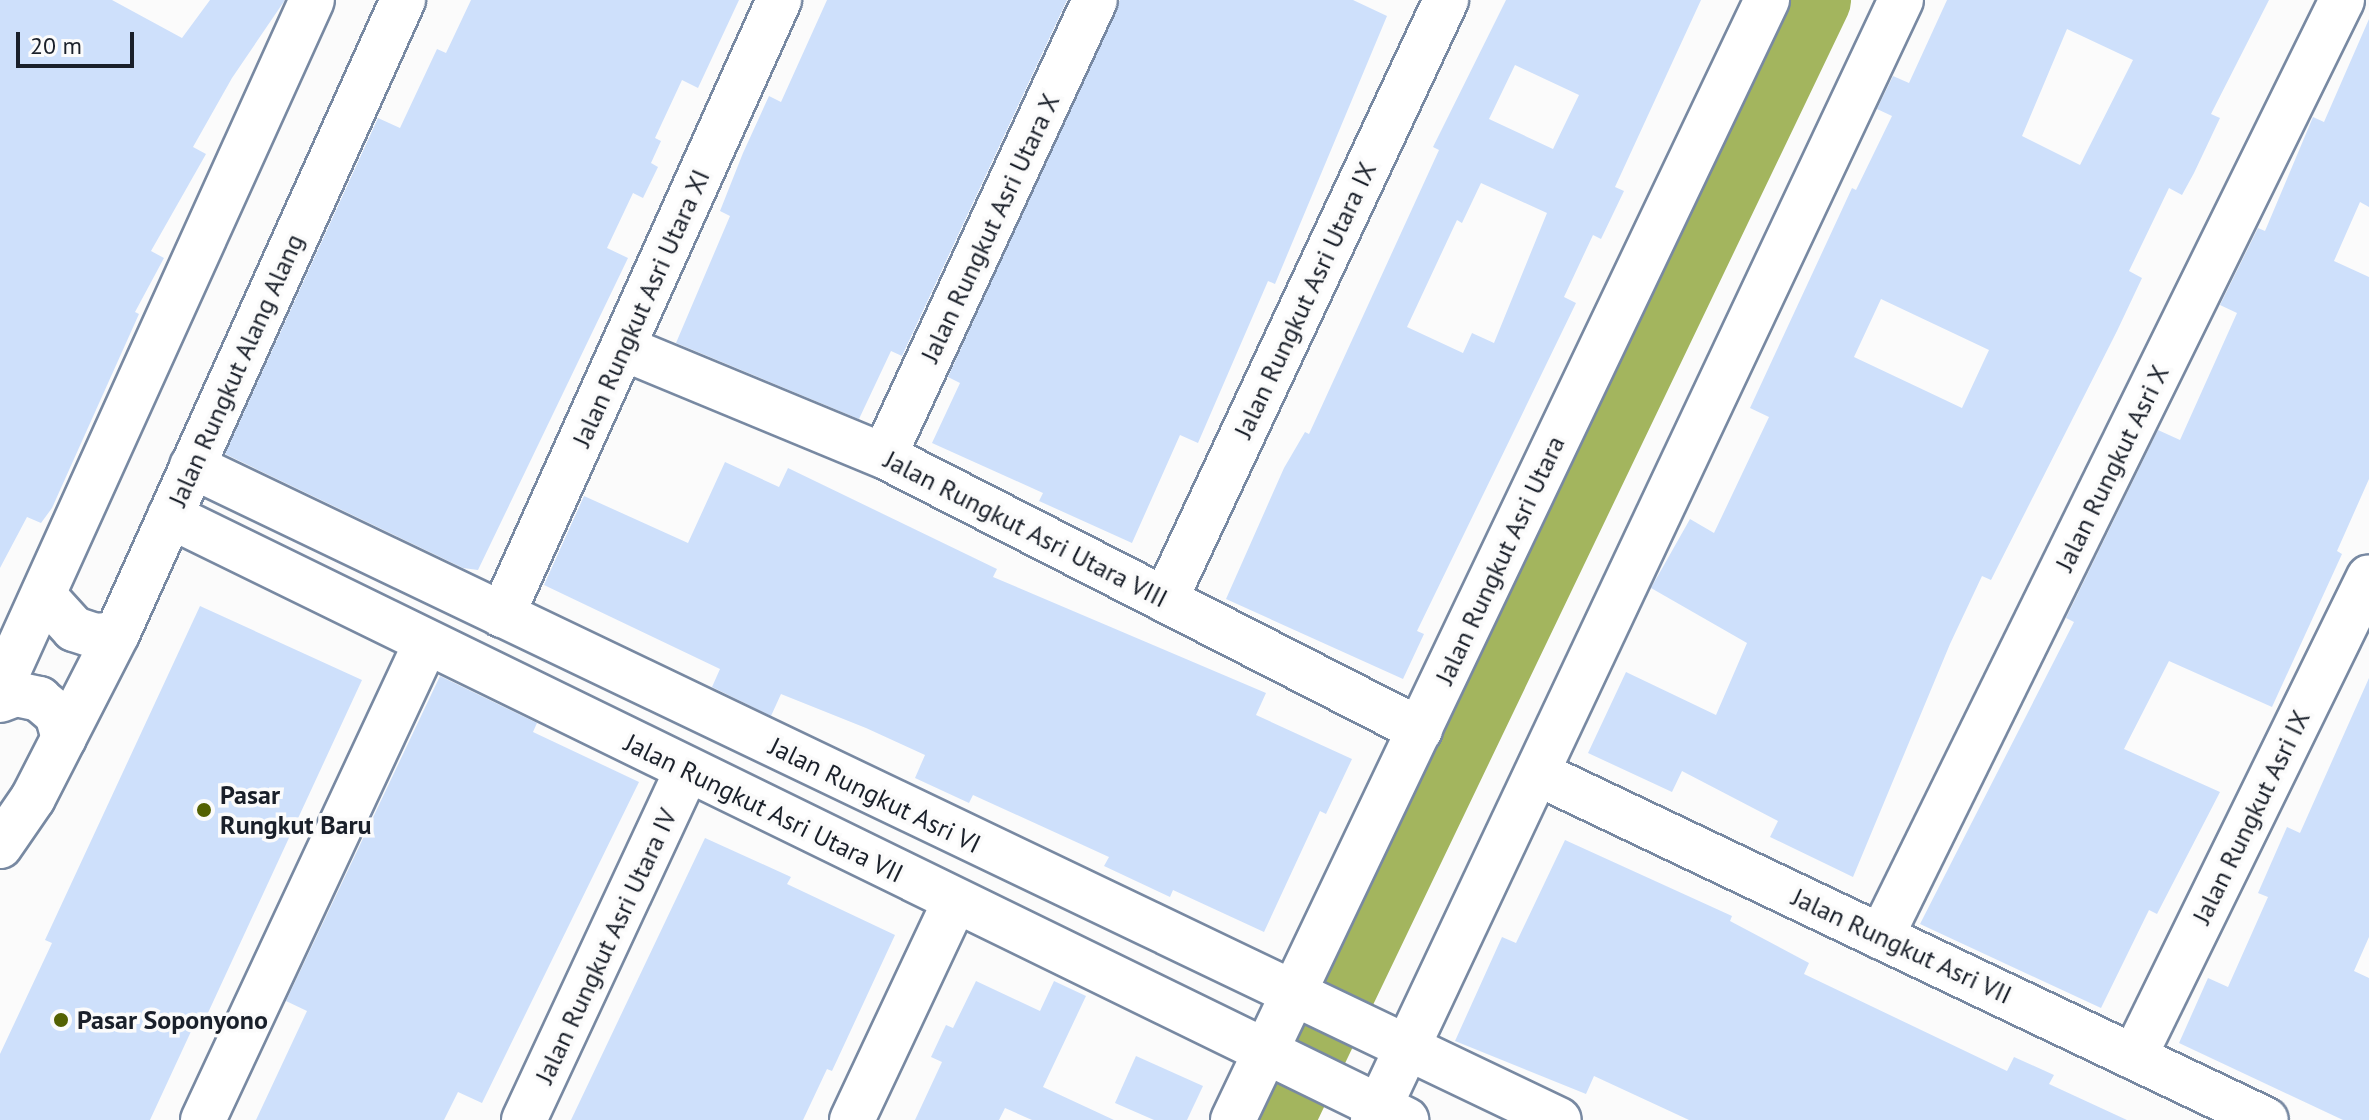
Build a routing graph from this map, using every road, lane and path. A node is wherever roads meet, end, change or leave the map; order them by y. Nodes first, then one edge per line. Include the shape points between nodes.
1 (312, 0) edge
2 (403, 0) edge
3 (779, 0) edge
4 (1095, 0) edge
5 (1446, 0) edge
6 (1767, 0) edge
7 (1901, 0) edge
8 (2342, 0) edge
9 (623, 348) junction
10 (884, 456) junction
11 (192, 466) junction
12 (170, 516) junction
13 (2369, 577) edge
14 (45, 597) junction
15 (1165, 600) junction
16 (502, 615) junction
17 (117, 634) junction
18 (425, 645) junction
19 (0, 689) edge
20 (0, 700) edge
21 (1420, 730) junction
22 (64, 738) junction
23 (687, 771) junction
24 (1537, 773) junction
25 (0, 846) edge
26 (955, 901) junction
27 (1881, 937) junction
28 (1304, 1001) junction
29 (1398, 1044) junction
30 (2134, 1057) junction
31 (1277, 1059) junction
32 (1379, 1111) edge
33 (203, 1120) edge
34 (524, 1120) edge
35 (852, 1120) edge
36 (1233, 1120) edge
37 (1559, 1120) edge
38 (2266, 1120) edge

1 - 14 street
2 - 11 street, Jalan Rungkut Alang Alang
3 - 9 street, Jalan Rungkut Asri Utara XI
4 - 10 street, Jalan Rungkut Asri Utara X
5 - 15 street, Jalan Rungkut Asri Utara IX
6 - 21 street, Jalan Rungkut Asri Utara
7 - 24 street
8 - 27 street, Jalan Rungkut Asri X
9 - 10 street, Jalan Rungkut Asri Utara VIII
9 - 16 street, Jalan Rungkut Asri Utara XI
10 - 15 street, Jalan Rungkut Asri Utara VIII
11 - 12 street, Jalan Rungkut Alang Alang
11 - 16 street, Jalan Rungkut Asri VI
12 - 17 street, Jalan Rungkut Alang Alang
12 - 18 street, Jalan Rungkut Asri Utara VII
13 - 30 street, Jalan Rungkut Asri IX
14 - 17 street via 74,629 96,636
14 - 19 street
15 - 21 street, Jalan Rungkut Asri Utara VIII
16 - 28 street, Jalan Rungkut Asri VI
17 - 22 street, Jalan Rungkut Alang Alang
18 - 23 street, Jalan Rungkut Asri Utara VII
18 - 33 street
20 - 22 street via 16,694 39,699 57,714
21 - 28 street, Jalan Rungkut Asri Utara
22 - 25 street, Jalan Rungkut Alang Alang
23 - 26 street, Jalan Rungkut Asri Utara VII
23 - 34 street, Jalan Rungkut Asri Utara IV
24 - 27 street, Jalan Rungkut Asri VII
24 - 29 street
26 - 31 street, Jalan Rungkut Asri Utara VII
26 - 35 street
27 - 30 street, Jalan Rungkut Asri VII
28 - 29 street, Jalan Rungkut Asri VI
28 - 31 street, Jalan Rungkut Asri Utara
29 - 32 street
29 - 37 street, Jalan Rungkut Asri VI
30 - 38 street, Jalan Rungkut Asri VII
31 - 32 street, Jalan Rungkut Asri Utara VII
31 - 36 street, Jalan Rungkut Asri Utara

